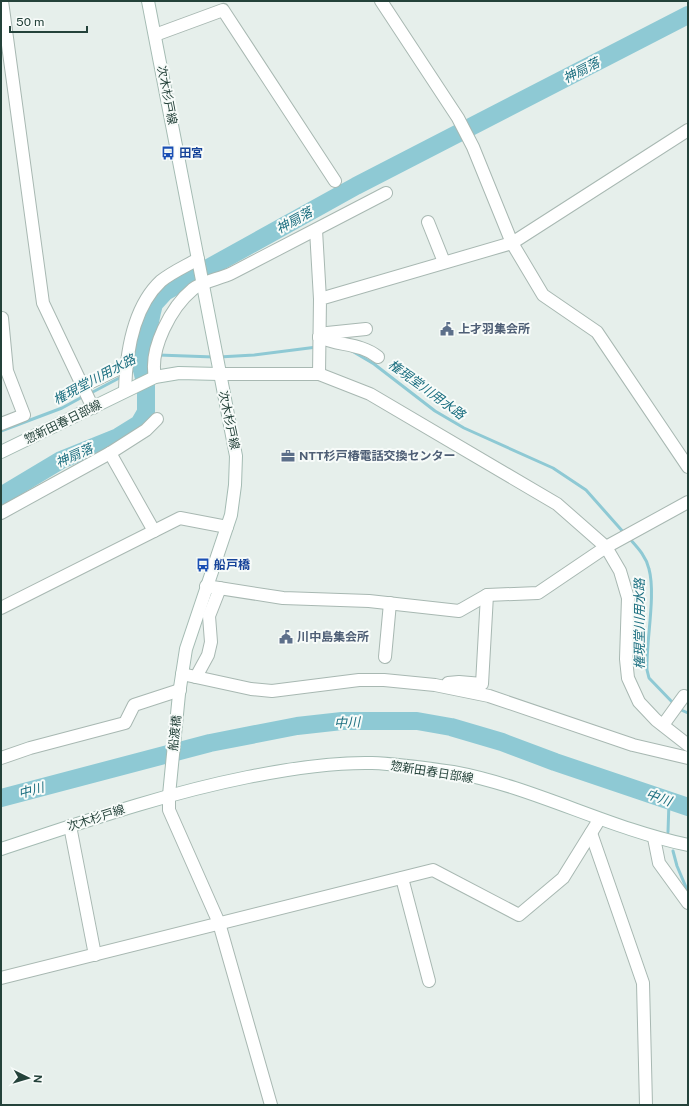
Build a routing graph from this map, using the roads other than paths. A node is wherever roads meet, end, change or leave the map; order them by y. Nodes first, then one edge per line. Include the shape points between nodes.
1 (2, 1) edge
2 (148, 1) edge
3 (381, 1) edge
4 (156, 36) junction
5 (688, 130) edge
6 (335, 181) dead end
7 (386, 193) dead end
8 (428, 222) dead end
9 (316, 230) junction
10 (512, 243) junction
11 (198, 259) junction
12 (444, 262) junction
13 (203, 284) junction
14 (320, 299) junction
15 (2, 318) edge
16 (366, 329) dead end
17 (320, 337) junction
18 (378, 357) dead end
19 (126, 365) junction
20 (219, 374) junction
21 (319, 374) junction
22 (155, 377) junction
23 (83, 386) junction
24 (125, 391) junction
25 (93, 408) junction
26 (157, 419) dead end
27 (1, 424) edge
28 (1, 452) edge
29 (110, 453) junction
30 (688, 467) edge
31 (688, 502) edge
32 (1, 513) edge
33 (227, 527) junction
34 (154, 531) junction
35 (606, 547) junction
36 (206, 586) junction
37 (220, 588) junction
38 (487, 595) junction
39 (390, 603) junction
40 (1, 608) edge
41 (385, 657) dead end
42 (182, 674) junction
43 (196, 677) junction
44 (434, 685) junction
45 (180, 692) junction
46 (684, 696) dead end
47 (663, 725) junction
48 (688, 745) edge
49 (1, 749) edge
50 (24, 751) junction
51 (1, 758) edge
52 (688, 758) edge
53 (169, 795) junction
54 (599, 820) junction
55 (70, 826) junction
56 (591, 833) junction
57 (654, 838) junction
58 (688, 845) edge
59 (1, 849) edge
60 (402, 878) junction
61 (688, 903) edge
62 (219, 923) junction
63 (95, 955) junction
64 (1, 978) edge
65 (429, 981) dead end
66 (271, 1105) edge
67 (646, 1105) edge

1 - 23 street via 42,303
2 - 4 street, 次木杉戸線
3 - 10 street via 458,118 474,148
4 - 6 street via 223,10
4 - 11 street, 次木杉戸線
5 - 10 street
7 - 9 street
8 - 12 street
9 - 13 street via 227,276
9 - 14 street
10 - 12 street
10 - 30 street via 543,295 597,332
11 - 13 street, 次木杉戸線
11 - 19 street via 169,275 153,291 139,315 131,337
12 - 14 street
13 - 20 street, 次木杉戸線
13 - 22 street via 186,296 168,321 157,346 153,366
14 - 17 street
15 - 27 street via 7,371 24,415
16 - 17 street via 327,333
17 - 18 street via 328,341 359,346
17 - 21 street
19 - 23 street
19 - 24 street
20 - 21 street
20 - 22 street via 179,373
20 - 33 street, 次木杉戸線 via 236,456 233,502
21 - 35 street via 370,394 556,504
22 - 24 street, 惣新田春日部線
23 - 25 street
24 - 25 street, 惣新田春日部線
25 - 28 street, 惣新田春日部線
26 - 29 street via 146,430
29 - 32 street
29 - 34 street
31 - 35 street
33 - 34 street via 180,518
33 - 36 street, 次木杉戸線
34 - 40 street
35 - 38 street via 538,593
35 - 47 street via 620,571 628,598 628,678 639,702
36 - 37 street
36 - 42 street, 次木杉戸線 via 188,640
37 - 39 street via 283,598
37 - 43 street via 209,616 211,642 208,655
38 - 39 street via 460,611
38 - 44 street via 482,684 459,682
39 - 41 street
42 - 43 street
42 - 45 street, 次木杉戸線
43 - 44 street via 272,691 359,680
44 - 52 street via 489,696 633,745
45 - 50 street via 134,705 125,723
45 - 53 street, 船渡橋
46 - 47 street
47 - 48 street
49 - 50 street
50 - 51 street
53 - 54 street, 惣新田春日部線 via 290,769 370,763 454,773 516,789
53 - 55 street, 次木杉戸線
53 - 62 street via 170,810
54 - 56 street
54 - 57 street, 惣新田春日部線
55 - 59 street, 次木杉戸線
55 - 63 street
56 - 60 street via 563,878 519,915 433,870
56 - 67 street via 643,984
57 - 58 street, 惣新田春日部線
57 - 61 street via 659,863
60 - 62 street
60 - 65 street
62 - 63 street
62 - 66 street
63 - 64 street

